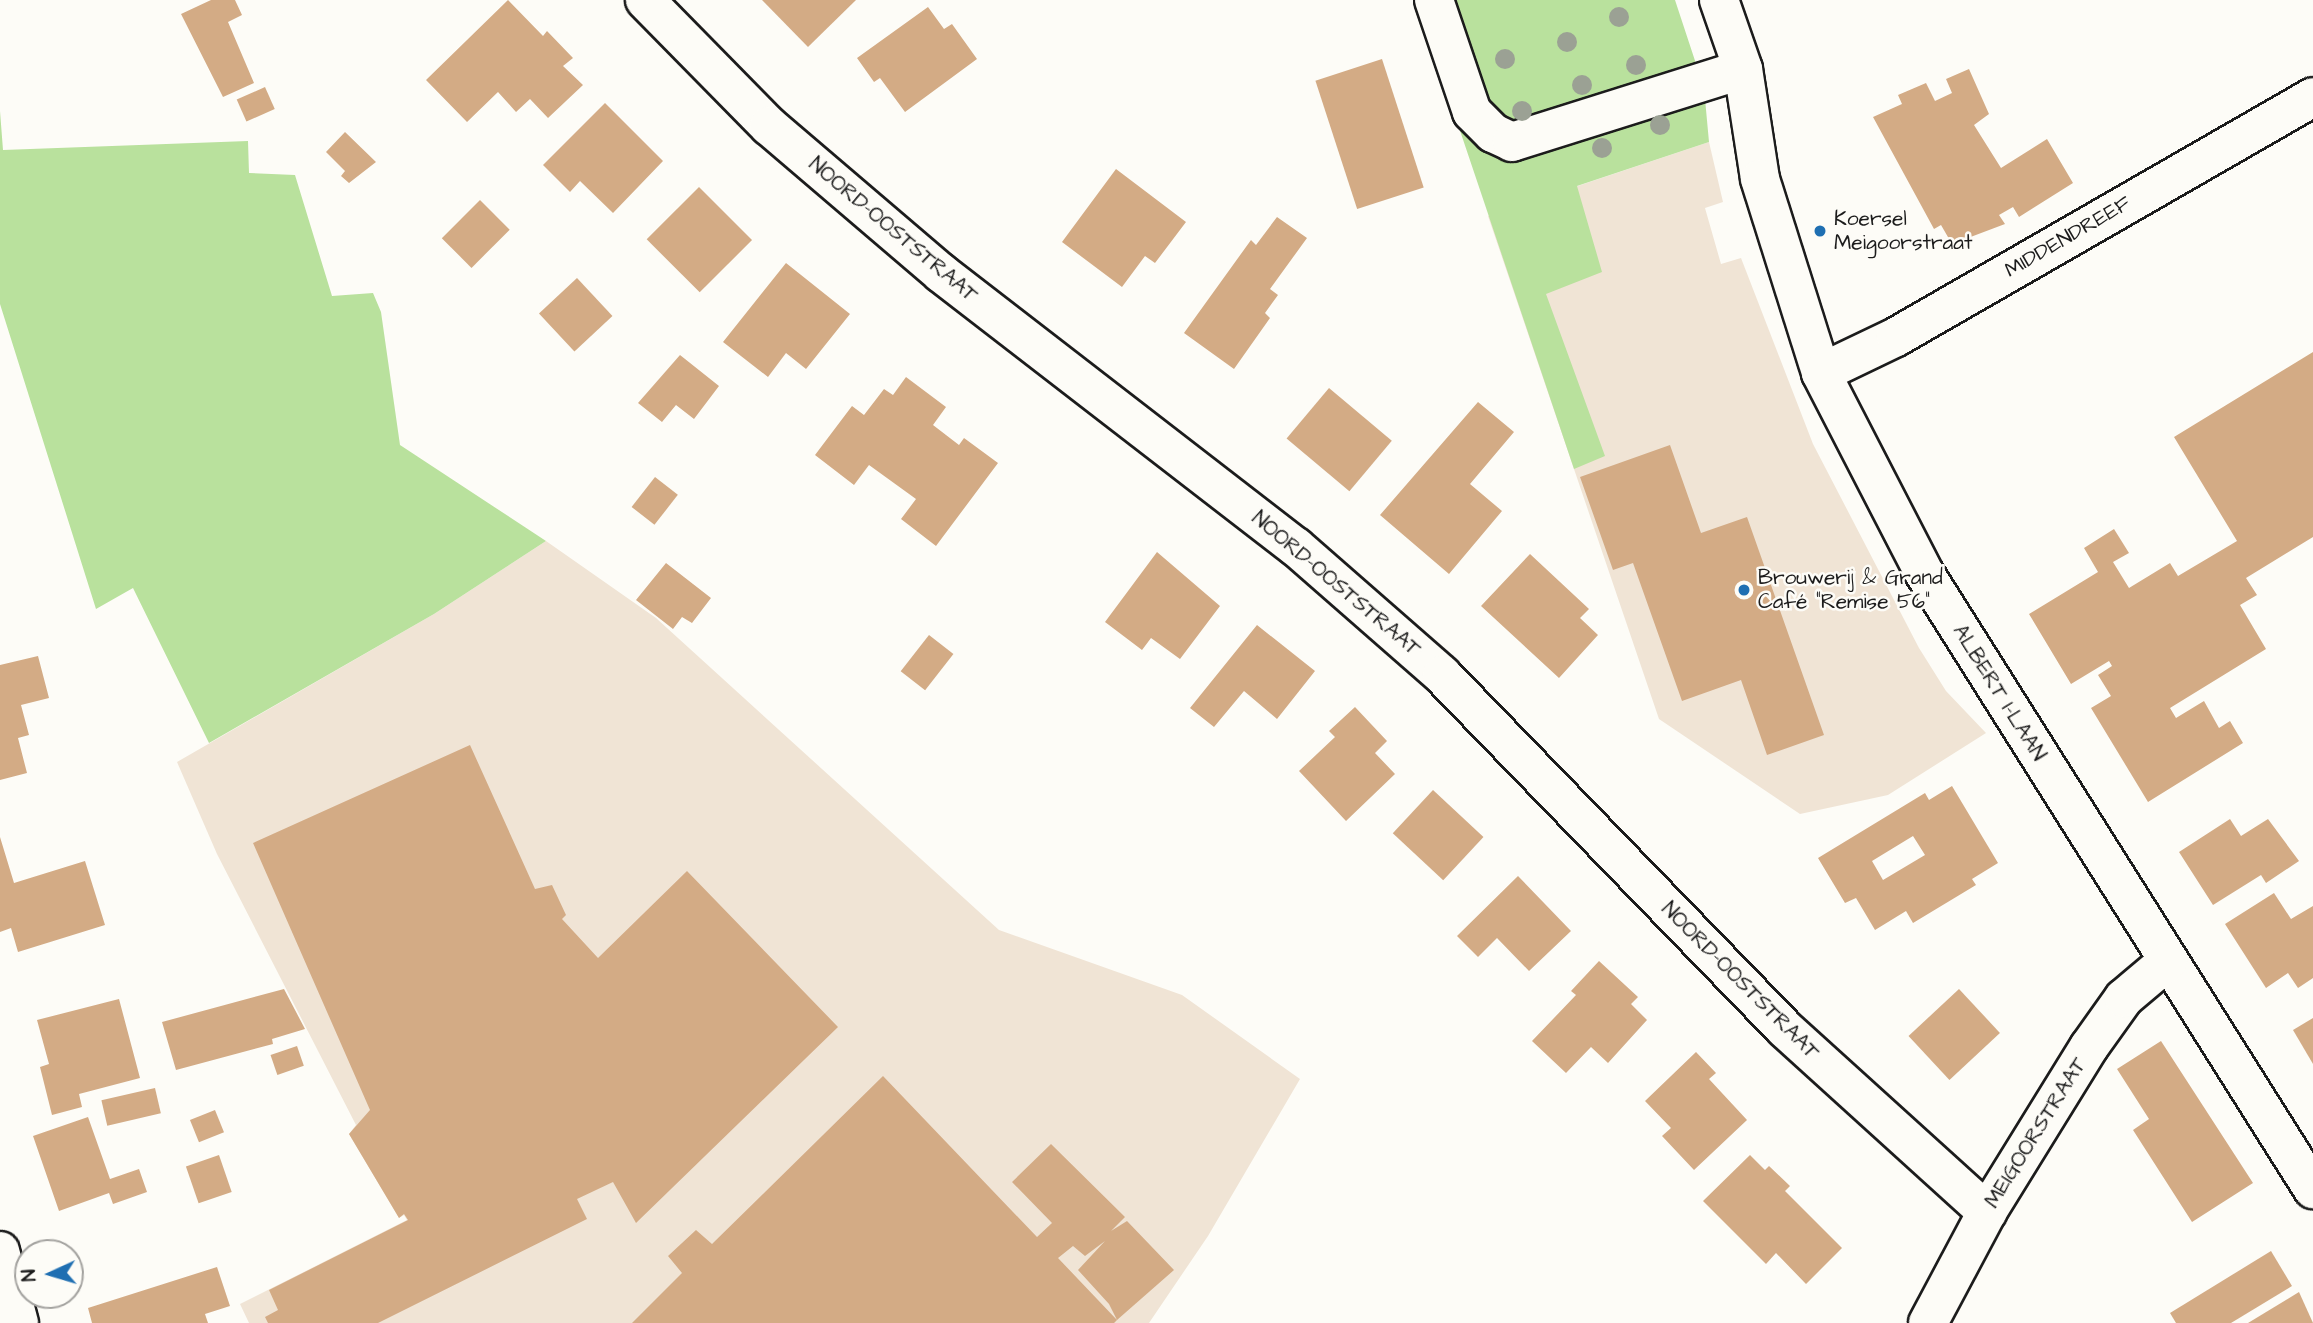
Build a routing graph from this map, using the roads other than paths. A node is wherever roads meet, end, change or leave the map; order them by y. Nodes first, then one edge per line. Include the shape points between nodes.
1 (645, 0) edge
2 (1434, 0) edge
3 (1718, 0) edge
4 (1743, 69) junction
5 (2313, 97) edge
6 (1821, 373) junction
7 (2168, 961) junction
8 (2313, 1189) edge
9 (1987, 1212) junction
10 (0, 1251) edge
11 (19, 1323) edge
12 (1928, 1323) edge

1 - 9 street, NOORD-OOSTSTRAAT via 769,126 941,274 1296,547 1442,675 1785,1029
2 - 4 street via 1472,112 1493,133 1512,142
3 - 4 street, ALBERT I-LAAN
4 - 6 street, ALBERT I-LAAN via 1760,180
5 - 6 street, MIDDENDREEF via 1896,337
6 - 7 street, ALBERT I-LAAN via 1923,571
7 - 8 street, ALBERT I-LAAN
7 - 9 street, MEIGOORSTRAAT via 2124,998
9 - 12 street, MEIGOORSTRAAT
10 - 11 street

